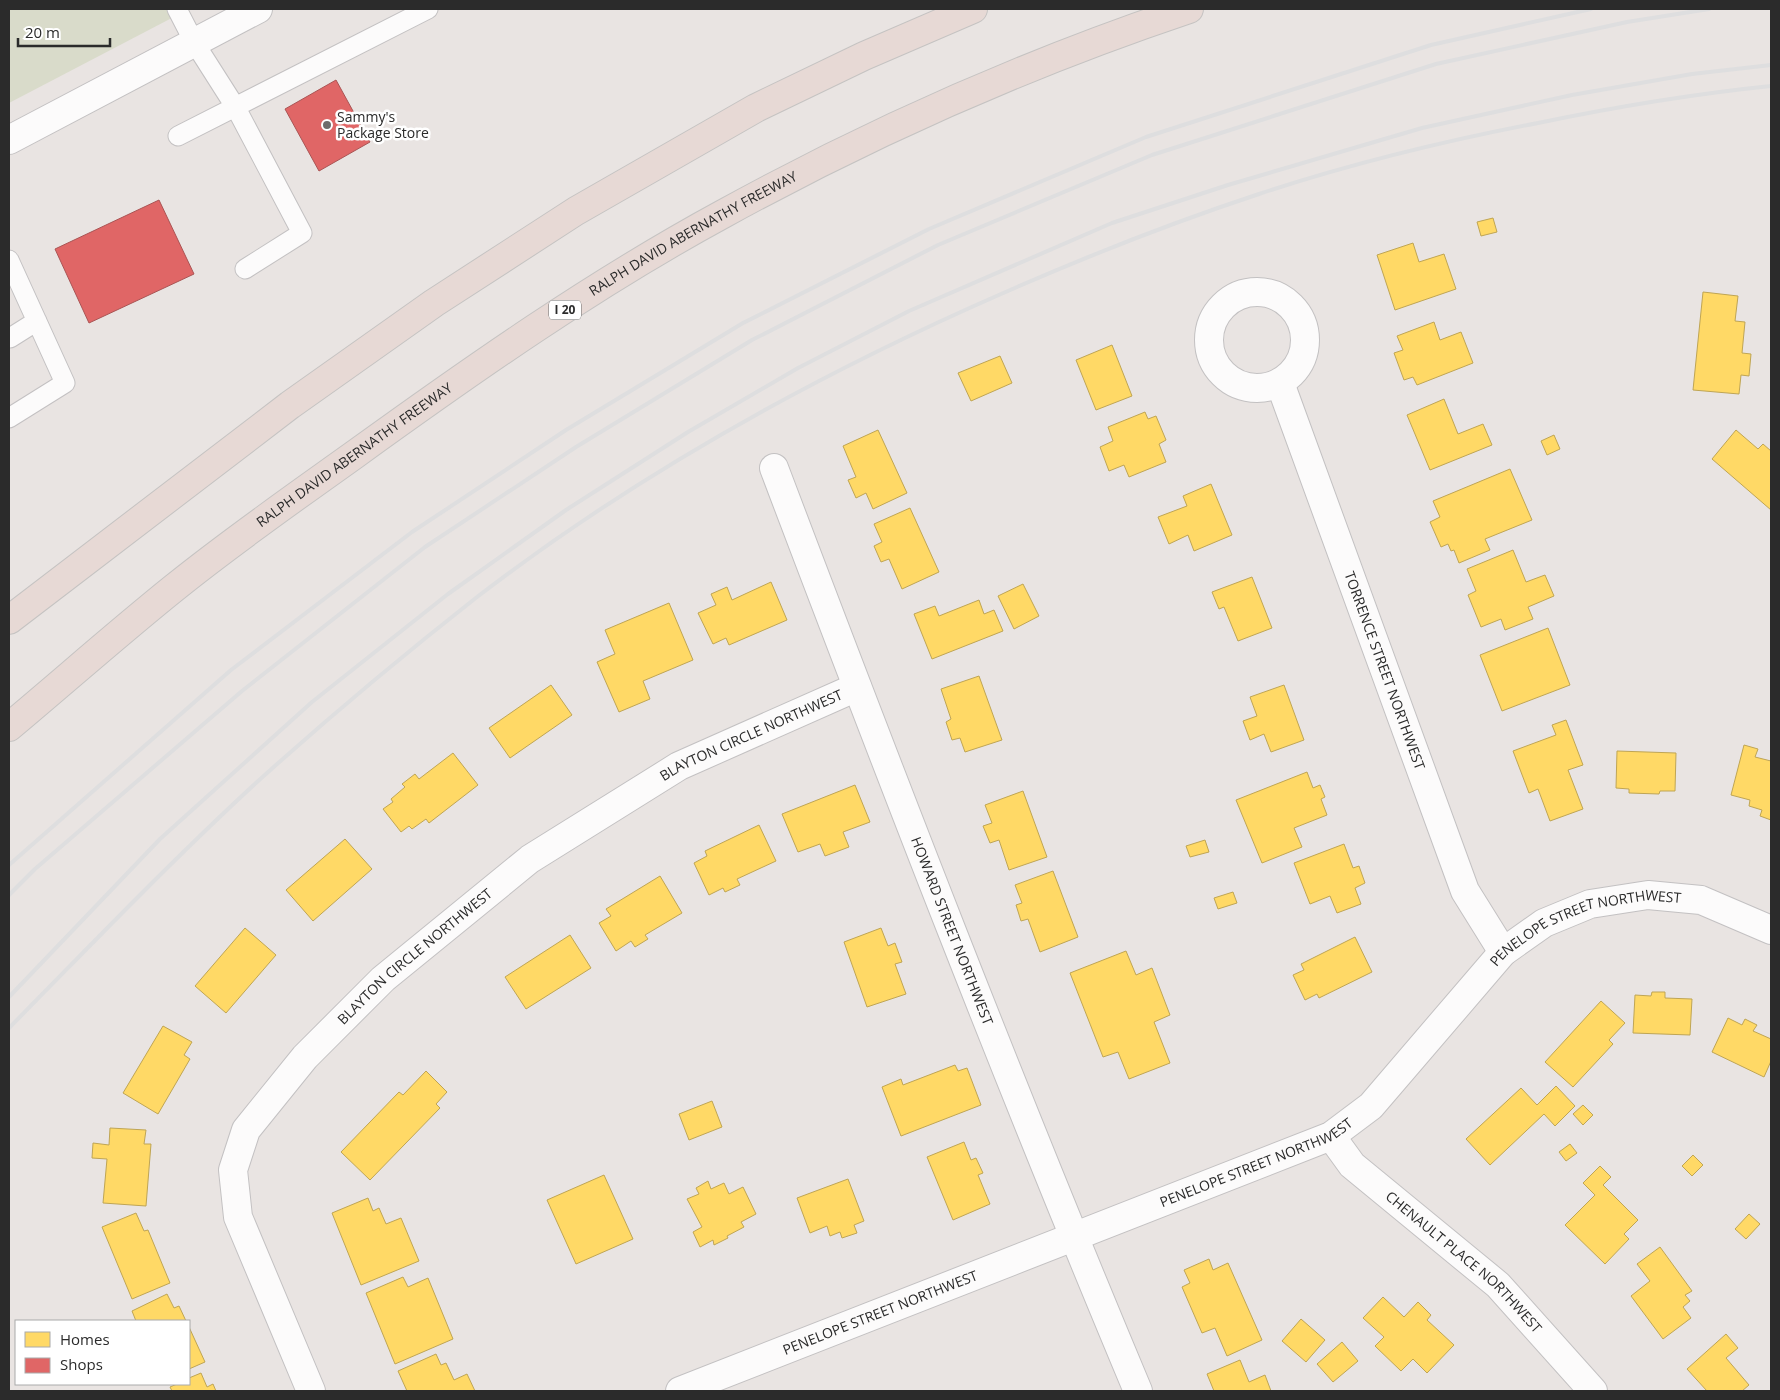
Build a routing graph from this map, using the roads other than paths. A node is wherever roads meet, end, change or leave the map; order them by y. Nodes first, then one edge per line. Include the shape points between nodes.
1 (177, 9) edge
2 (258, 9) edge
3 (428, 9) edge
4 (974, 9) edge
5 (1189, 9) edge
6 (194, 42) junction
7 (236, 108) junction
8 (178, 136) dead end
9 (9, 140) edge
10 (9, 260) edge
11 (244, 269) dead end
12 (37, 321) junction
13 (10, 338) edge
14 (1280, 383) dead end
15 (10, 418) edge
16 (774, 468) dead end
17 (9, 620) edge
18 (857, 688) junction
19 (9, 727) edge
20 (1771, 930) edge
21 (1503, 952) junction
22 (1331, 1136) junction
23 (1073, 1238) junction
24 (311, 1391) edge
25 (680, 1391) edge
26 (1138, 1391) edge
27 (1593, 1391) edge

1 - 6 lane
2 - 6 street
3 - 7 lane
4 - 17 highway via 864,56 756,108 576,211 434,303 290,405
5 - 19 highway, RALPH DAVID ABERNATHY FREEWAY / I 20 via 1104,38 896,125 720,215 622,273 441,392 302,492 175,587
6 - 7 lane
6 - 9 street
7 - 8 lane
7 - 11 lane via 302,234
10 - 12 lane
12 - 13 lane
12 - 15 lane via 65,383
14 - 21 street, TORRENCE STREET NORTHWEST via 1465,891
16 - 18 street, HOWARD STREET NORTHWEST
18 - 23 street, HOWARD STREET NORTHWEST
18 - 24 street, BLAYTON CIRCLE NORTHWEST via 679,766 530,859 383,979 305,1057 246,1130 233,1170 238,1216
20 - 21 street, PENELOPE STREET NORTHWEST via 1702,900 1648,895 1590,904 1544,923
21 - 22 street, PENELOPE STREET NORTHWEST via 1371,1106
22 - 23 street, PENELOPE STREET NORTHWEST
22 - 27 street, CHENAULT PLACE NORTHWEST via 1352,1165 1498,1285
23 - 25 street, PENELOPE STREET NORTHWEST
23 - 26 street, HOWARD STREET NORTHWEST

